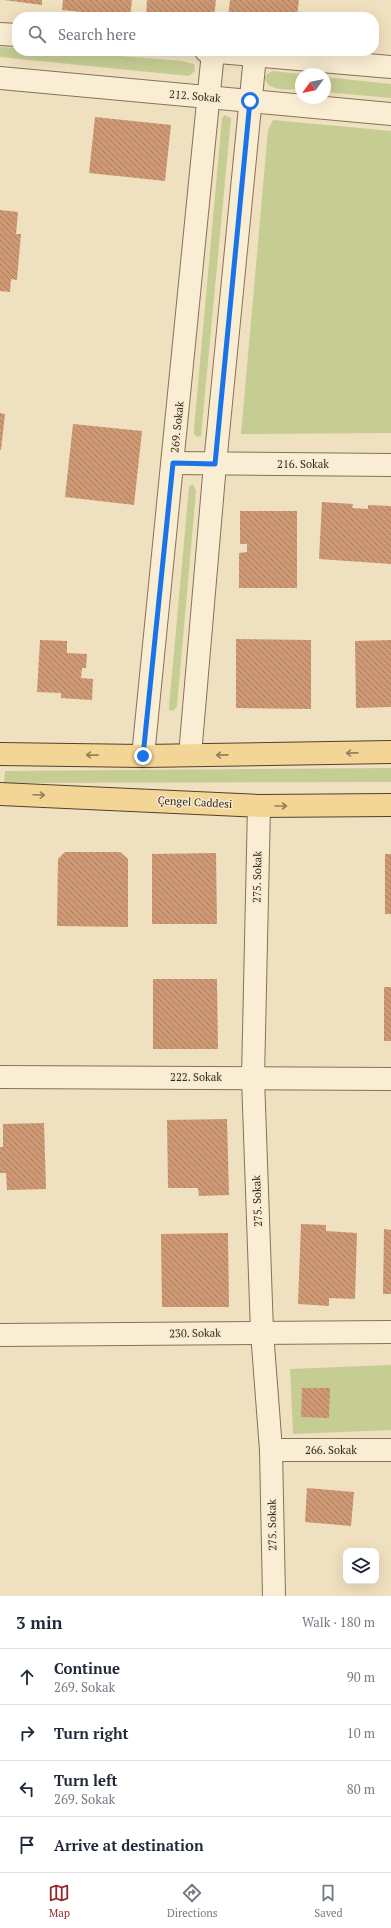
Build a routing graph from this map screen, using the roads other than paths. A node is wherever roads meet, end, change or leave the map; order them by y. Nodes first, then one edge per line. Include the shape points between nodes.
1 (0, 34) edge
2 (12, 35) edge
3 (210, 56) edge
4 (255, 56) joint
5 (391, 67) edge
6 (0, 78) edge
7 (210, 97) junction
8 (250, 101) junction
9 (391, 114) edge
10 (173, 463) junction
11 (215, 464) junction
12 (391, 465) edge
13 (391, 752) edge
14 (0, 754) edge
15 (190, 755) junction
16 (143, 756) junction
17 (0, 794) edge
18 (391, 805) edge
19 (259, 806) junction
20 (0, 1077) edge
21 (253, 1078) junction
22 (391, 1079) edge
23 (262, 1332) junction
24 (391, 1332) edge
25 (0, 1335) edge
26 (271, 1450) junction
27 (391, 1450) edge
28 (274, 1596) edge

1 - 2 street
3 - 7 street, 269. Sokak
4 - 5 street
4 - 8 street
6 - 7 street, 212. Sokak
7 - 8 street, 212. Sokak
7 - 10 street, 269. Sokak
8 - 9 street, 212. Sokak
8 - 11 street
10 - 11 street, 216. Sokak
10 - 16 street, 269. Sokak
11 - 12 street, 216. Sokak
11 - 15 street
13 -> 15 main road
16 -> 14 main road
15 - 16 main road
17 -> 19 main road, Çengel Caddesi
19 -> 18 main road, Çengel Caddesi
19 - 21 street, 275. Sokak
20 - 21 street, 222. Sokak
21 - 22 street, 222. Sokak
21 - 23 street, 275. Sokak
23 - 24 street, 230. Sokak
23 - 25 street, 230. Sokak
23 - 26 street, 275. Sokak
26 - 27 street, 266. Sokak
26 - 28 street, 275. Sokak

